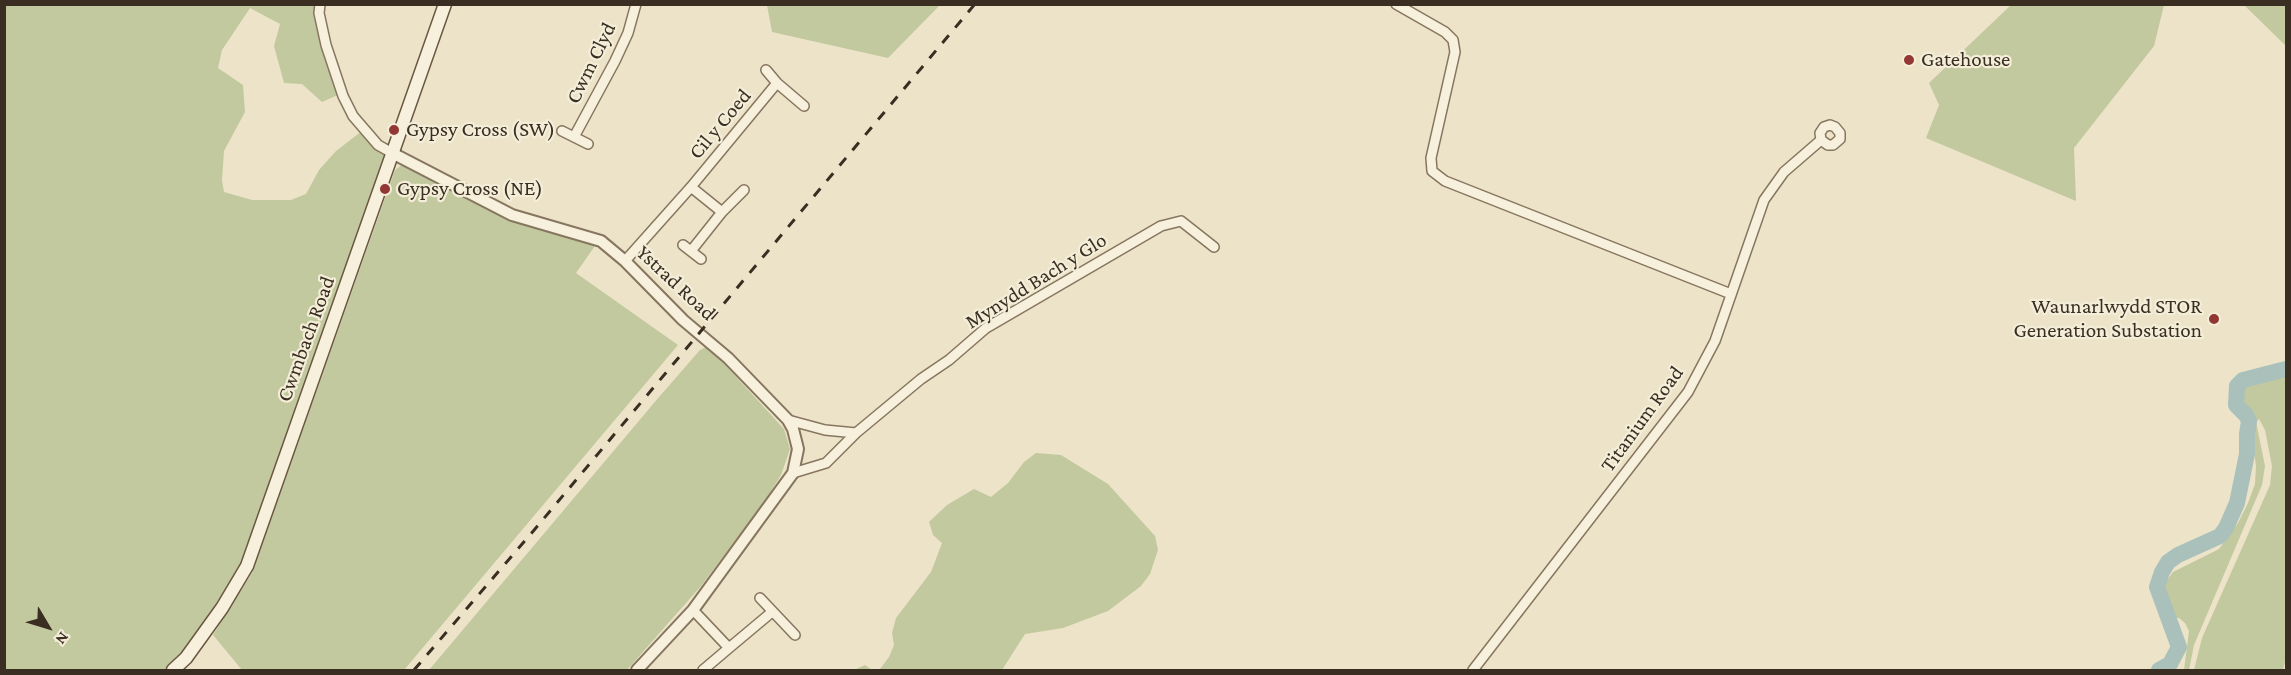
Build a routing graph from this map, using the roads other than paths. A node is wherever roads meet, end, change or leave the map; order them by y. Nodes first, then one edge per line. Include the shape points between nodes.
1 (320, 4) edge
2 (445, 4) edge
3 (636, 4) edge
4 (1396, 4) edge
5 (766, 70) dead end
6 (777, 83) junction
7 (804, 106) dead end
8 (562, 131) dead end
9 (574, 137) junction
10 (1821, 140) dead end
11 (588, 144) dead end
12 (394, 154) junction
13 (691, 187) junction
14 (744, 190) dead end
15 (722, 212) junction
16 (1214, 247) dead end
17 (701, 259) dead end
18 (625, 261) junction
19 (1731, 294) junction
20 (788, 420) junction
21 (856, 433) junction
22 (793, 473) junction
23 (760, 598) dead end
24 (693, 610) junction
25 (772, 612) junction
26 (795, 635) dead end
27 (729, 648) junction
28 (173, 670) edge
29 (637, 670) edge
30 (703, 670) edge
31 (1473, 670) edge

1 - 12 street, Ystrad Road via 326,45 343,96 353,116 378,145
2 - 12 main road, Cwmbach Road
3 - 9 street, Cwm Clyd via 624,42
4 - 19 street via 1453,40 1455,52 1431,158 1432,171 1445,181
5 - 6 street, Cil y Coed
6 - 7 street, Cil y Coed
6 - 13 street, Cil y Coed
8 - 9 street, Cwm Clyd
9 - 11 street, Cwm Clyd
10 - 19 street, Titanium Road via 1770,189
12 - 18 street, Ystrad Road via 512,215 601,241
12 - 28 main road, Cwmbach Road via 247,566 222,608
13 - 15 street, Cil y Coed
13 - 18 street, Cil y Coed
14 - 15 street
15 - 17 street via 687,248
16 - 21 street, Mynydd Bach y Glo via 1181,220 1161,226 986,328
18 - 20 street, Ystrad Road
19 - 31 street, Titanium Road via 1715,341 1688,392
20 - 21 street
20 - 22 street, Ystrad Road via 797,438
21 - 22 street, Mynydd Bach y Glo via 826,463
22 - 24 street, Ystrad Road
23 - 25 street
24 - 27 street
24 - 29 street, Ystrad Road
25 - 26 street
25 - 27 street
27 - 30 street

